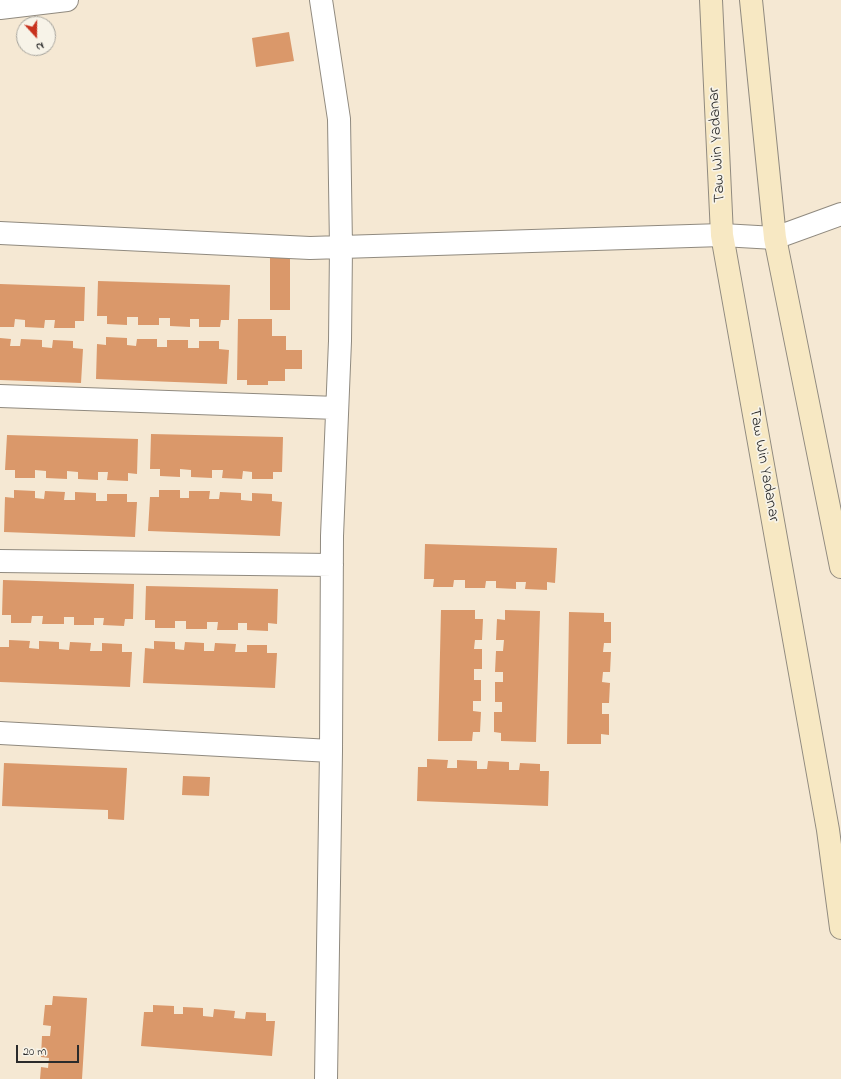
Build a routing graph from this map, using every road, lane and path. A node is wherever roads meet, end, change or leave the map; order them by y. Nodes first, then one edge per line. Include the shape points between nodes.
1 (67, 0) edge
2 (321, 0) edge
3 (711, 0) edge
4 (750, 0) edge
5 (0, 8) edge
6 (841, 214) edge
7 (0, 234) edge
8 (722, 236) junction
9 (775, 238) junction
10 (341, 247) junction
11 (0, 396) edge
12 (337, 408) junction
13 (0, 561) edge
14 (332, 565) junction
15 (841, 568) edge
16 (0, 733) edge
17 (331, 751) junction
18 (835, 830) edge
19 (841, 928) edge
20 (326, 1079) edge

1 - 5 street
2 - 10 street via 339,119
3 - 8 main road, Taw Win Yadanar
4 - 9 main road
6 - 9 street
7 - 10 street via 310,248
8 - 9 street
8 - 10 street
8 - 18 main road, Taw Win Yadanar
9 - 15 main road
10 - 12 street
11 - 12 street
12 - 14 street
13 - 14 street
14 - 17 street
16 - 17 street
17 - 20 street
18 - 19 main road, Taw Win Yadanar

